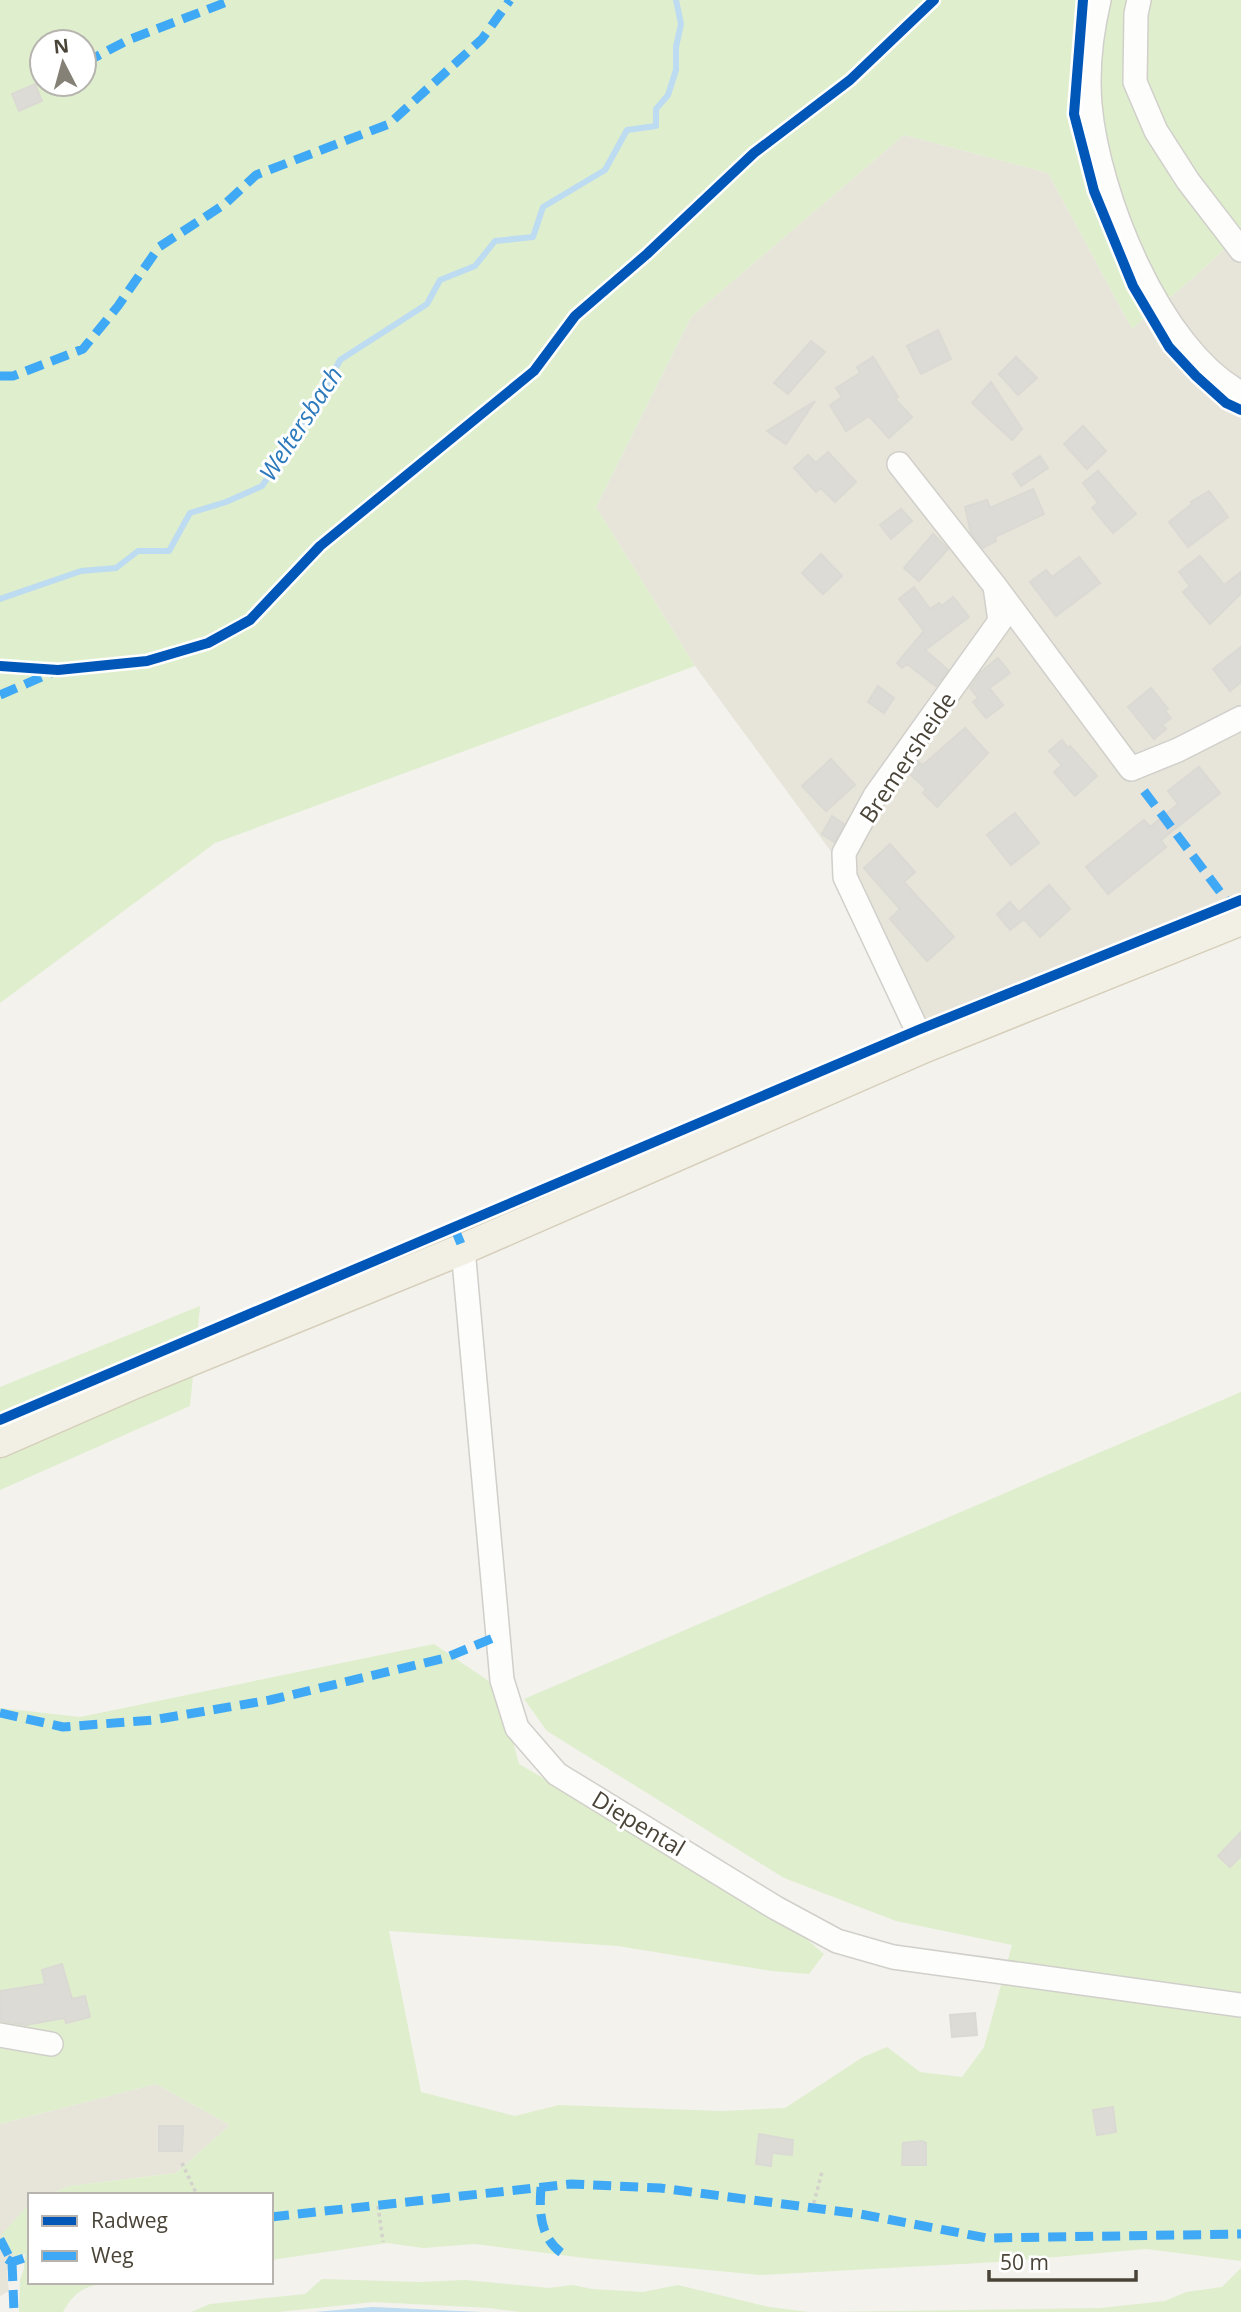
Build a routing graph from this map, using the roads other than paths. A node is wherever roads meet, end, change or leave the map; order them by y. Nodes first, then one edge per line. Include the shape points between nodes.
1 (1100, 0) edge
2 (1139, 0) edge
3 (1241, 250) edge
4 (1241, 393) edge
5 (899, 464) dead end
6 (995, 586) junction
7 (1241, 718) edge
8 (1241, 920) edge
9 (925, 1047) junction
10 (463, 1249) junction
11 (0, 1442) edge
12 (1241, 2005) edge
13 (0, 2035) edge
14 (51, 2044) dead end

1 - 4 street via 1090,53 1090,106 1106,186 1133,259 1166,319 1196,356
2 - 3 street via 1135,82 1156,131
5 - 6 street
6 - 7 street via 1131,769
6 - 9 street, Bremersheide via 1000,621 875,796 844,853 845,877
8 - 9 main road
9 - 10 main road
10 - 11 main road
10 - 12 street, Diepental via 502,1680 517,1728 556,1774 837,1941 893,1956
13 - 14 street

